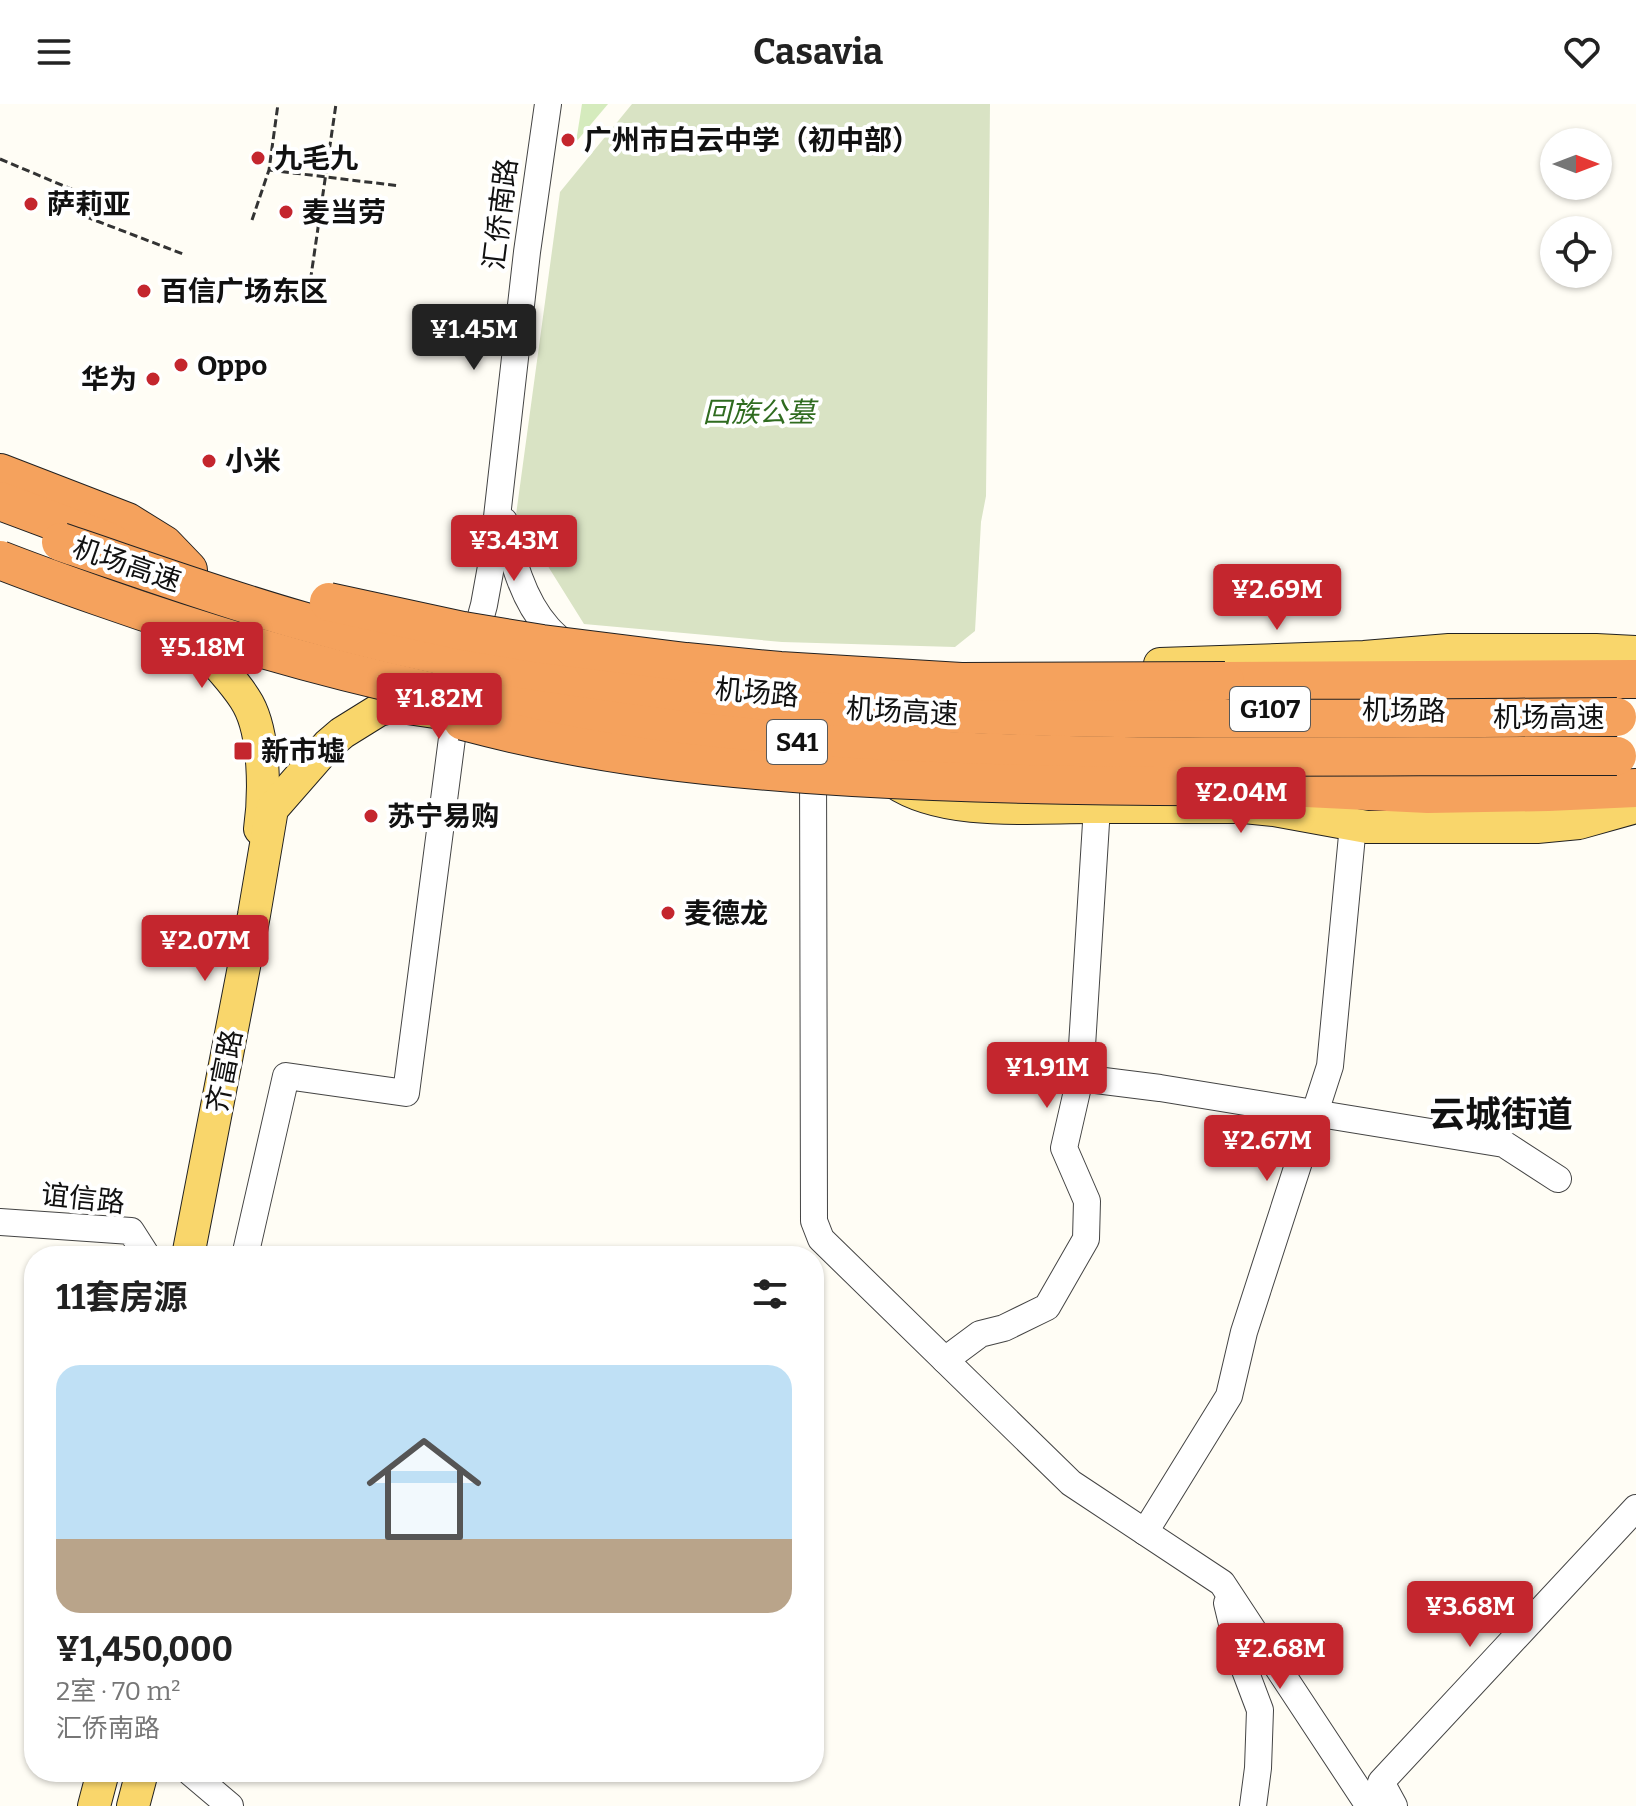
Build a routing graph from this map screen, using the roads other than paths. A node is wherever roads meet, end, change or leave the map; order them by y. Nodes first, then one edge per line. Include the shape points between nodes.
1 (530, 104) edge
2 (548, 104) edge
3 (0, 473) edge
4 (0, 501) edge
5 (500, 503) junction
6 (0, 519) edge
7 (61, 542) junction
8 (0, 560) edge
9 (0, 570) edge
10 (188, 570) junction
11 (150, 614) junction
12 (196, 641) junction
13 (463, 649) junction
14 (1636, 652) edge
15 (598, 674) junction
16 (1636, 679) edge
17 (937, 706) junction
18 (461, 711) junction
19 (1628, 711) edge
20 (813, 756) junction
21 (863, 758) junction
22 (1636, 759) edge
23 (1592, 762) junction
24 (1636, 773) edge
25 (1636, 788) edge
26 (1097, 807) junction
27 (1636, 807) edge
28 (1353, 825) junction
29 (1080, 1078) junction
30 (1314, 1114) junction
31 (1558, 1179) dead end
32 (0, 1222) edge
33 (141, 1246) edge
34 (182, 1246) edge
35 (190, 1246) edge
36 (247, 1246) edge
37 (945, 1360) junction
38 (1636, 1508) edge
39 (1145, 1532) junction
40 (1222, 1583) junction
41 (100, 1782) edge
42 (139, 1782) edge
43 (202, 1782) edge
44 (94, 1806) edge
45 (133, 1806) edge
46 (230, 1806) edge
47 (1253, 1806) edge
48 (1369, 1806) edge
49 (1394, 1806) edge

1 - 13 street, 汇侨南路
2 - 5 street, 汇侨南路
3 - 10 highway via 127,522 164,545
4 - 10 highway, 机场路
5 - 13 street, 汇侨南路 via 484,605
5 - 15 street via 515,567 534,608
6 - 7 highway, 机场高速 / S41
7 - 16 highway, bridge via 192,566 463,631 609,654 780,671 961,682
7 - 19 highway, 机场高速 / S41, bridge via 236,601 391,644 538,674 689,695 900,712 1057,717
8 - 11 highway, 机场高速 / S41, bridge
9 - 12 highway, 机场路
10 - 13 highway, 机场路
11 - 22 highway, 机场高速 / S41, bridge via 436,693 779,740 1040,754
11 - 25 highway, bridge via 449,717 647,759 940,782 1266,786 1428,794
12 - 18 highway, 机场路
12 - 34 main road, 齐富路 via 248,705 259,737 263,810 249,909
13 - 15 highway, 机场路
13 - 18 street, 汇侨南路 via 452,692
14 - 17 main road via 1463,650 1339,659 1032,666 993,676
15 - 17 highway, 机场路
17 - 19 highway, 机场路 / G107
18 - 20 highway, 机场路 via 665,743
18 - 35 main road, 齐富路 via 394,706 379,710 335,739 272,809
18 - 36 street via 406,1093 286,1076
20 - 21 highway, 机场路
20 - 37 street via 814,1221 821,1239
21 - 23 highway, 机场路 / G107
21 - 26 main road via 902,788 943,802
22 - 23 highway, 机场路 / G107
23 - 24 main road
26 - 28 main road via 1244,807
26 - 29 street
27 - 28 main road via 1579,823 1537,827
28 - 30 street via 1330,1066
29 - 30 street
29 - 37 street via 1064,1148 1087,1201 1086,1239 1047,1307 980,1334
30 - 31 street via 1504,1144
30 - 39 street via 1244,1332 1229,1396
32 - 33 street, 谊信路 via 131,1231
37 - 39 street via 1071,1483
38 - 49 street via 1381,1782
39 - 40 street
40 - 47 street via 1260,1710
40 - 48 street
41 - 44 main road
42 - 45 main road
43 - 46 street

